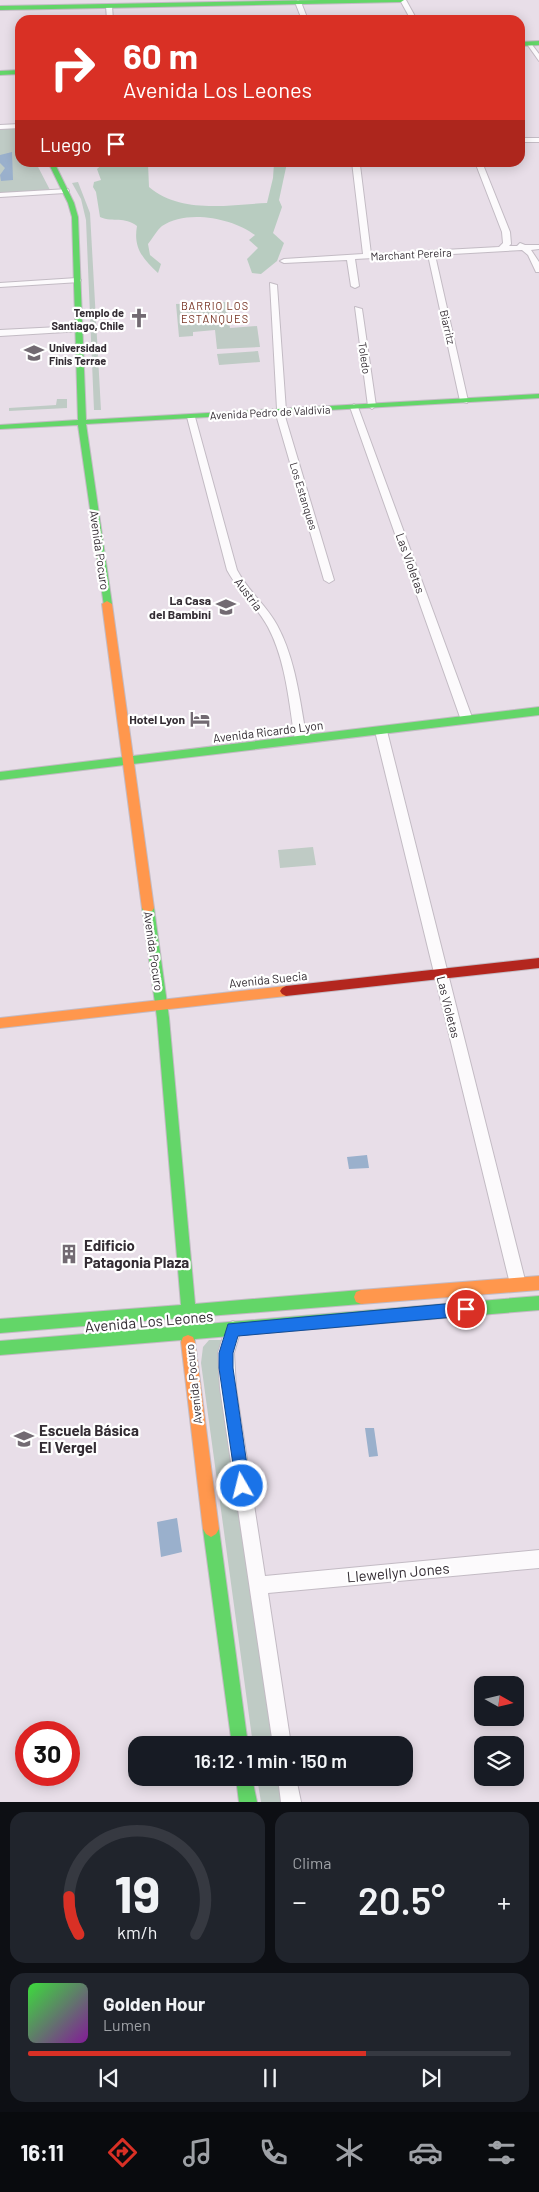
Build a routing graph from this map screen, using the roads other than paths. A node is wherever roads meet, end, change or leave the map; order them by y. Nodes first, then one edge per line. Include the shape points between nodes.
1 (402, 0) edge
2 (285, 1) edge
3 (182, 2) edge
4 (235, 2) edge
5 (298, 2) junction
6 (30, 4) edge
7 (109, 6) junction
8 (0, 8) edge
9 (110, 15) edge
10 (302, 15) edge
11 (411, 15) edge
12 (530, 44) edge
13 (539, 59) edge
14 (15, 72) edge
15 (0, 73) edge
16 (15, 126) edge
17 (0, 127) edge
18 (525, 140) edge
19 (539, 140) edge
20 (54, 167) edge
21 (356, 167) edge
22 (480, 167) edge
23 (66, 191) junction
24 (0, 195) edge
25 (506, 232) junction
26 (539, 247) edge
27 (502, 248) junction
28 (524, 248) junction
29 (431, 253) junction
30 (351, 257) junction
31 (367, 257) junction
32 (284, 261) dead end
33 (539, 270) edge
34 (77, 280) junction
35 (0, 285) edge
36 (273, 285) dead end
37 (355, 286) dead end
38 (358, 309) dead end
39 (79, 329) junction
40 (0, 332) edge
41 (539, 396) edge
42 (464, 401) junction
43 (372, 406) junction
44 (354, 407) junction
45 (280, 411) junction
46 (191, 417) junction
47 (82, 423) junction
48 (0, 427) edge
49 (329, 580) dead end
50 (539, 711) edge
51 (468, 720) junction
52 (381, 730) junction
53 (301, 740) junction
54 (128, 762) junction
55 (0, 776) edge
56 (539, 963) edge
57 (441, 974) junction
58 (162, 1005) junction
59 (0, 1023) edge
60 (539, 1282) edge
61 (518, 1284) junction
62 (539, 1303) edge
63 (188, 1310) junction
64 (0, 1326) edge
65 (233, 1329) junction
66 (188, 1333) junction
67 (0, 1348) edge
68 (539, 1559) edge
69 (257, 1585) junction
70 (239, 1736) edge
71 (281, 1736) edge
72 (245, 1786) edge
73 (288, 1786) edge
74 (248, 1802) edge
75 (291, 1802) edge

1 - 5 main road
1 - 11 street
2 - 4 main road
2 - 5 main road
3 - 4 main road
3 - 7 main road
5 - 10 street
6 - 7 main road
6 - 8 main road
7 - 9 street
12 - 13 street
14 - 15 main road
16 - 17 street
18 - 19 street
20 - 23 main road, Avenida Pocuro
21 - 31 street
22 - 25 street
23 - 24 street
23 - 34 main road, Avenida Pocuro via 75,217
25 - 27 street via 507,244
25 - 28 street
26 - 28 street, Marchant Pereira
27 - 28 street, Marchant Pereira
27 - 29 street, Marchant Pereira
28 - 33 street
29 - 31 street, Marchant Pereira
29 - 42 street, Biarritz
30 - 31 street, Marchant Pereira
30 - 32 street, Marchant Pereira
30 - 37 street
34 - 35 street
34 - 39 main road, Avenida Pocuro
36 - 45 street, Los Estanques
38 - 43 street, Toledo
39 - 40 street
39 - 47 main road, Avenida Pocuro
41 - 42 main road, Avenida Pedro de Valdivia
42 - 43 main road, Avenida Pedro de Valdivia
43 - 44 main road, Avenida Pedro de Valdivia
44 - 45 main road, Avenida Pedro de Valdivia
44 - 51 street, Las Violetas
45 - 46 main road, Avenida Pedro de Valdivia
45 - 49 street, Los Estanques
46 - 47 main road, Avenida Pedro de Valdivia
46 - 53 street, Austria via 232,570 271,624 280,643
47 - 48 main road, Avenida Pedro de Valdivia
47 - 54 main road, Avenida Pocuro
50 - 51 main road, Avenida Ricardo Lyon
51 - 52 main road, Avenida Ricardo Lyon
52 - 53 main road, Avenida Ricardo Lyon
52 - 57 street, Las Violetas
53 - 54 main road, Avenida Ricardo Lyon
54 - 55 main road, Avenida Ricardo Lyon
54 - 58 main road, Avenida Pocuro
56 - 57 main road, Avenida Suecia
57 - 58 main road, Avenida Suecia
57 - 61 street, Las Violetas
58 - 59 main road, Avenida Suecia
58 - 63 main road, Avenida Pocuro
60 - 61 main road, Avenida Los Leones
61 - 63 main road, Avenida Los Leones
62 - 65 main road, Avenida Los Leones
63 - 64 main road, Avenida Los Leones
63 - 66 main road, Avenida Pocuro
65 - 66 main road, Avenida Los Leones
65 - 69 street via 226,1353 227,1381
66 - 67 main road, Avenida Los Leones
66 - 70 main road, Avenida Pocuro via 188,1354
68 - 69 street, Llewellyn Jones
69 - 71 street
72 - 74 main road
73 - 75 street

